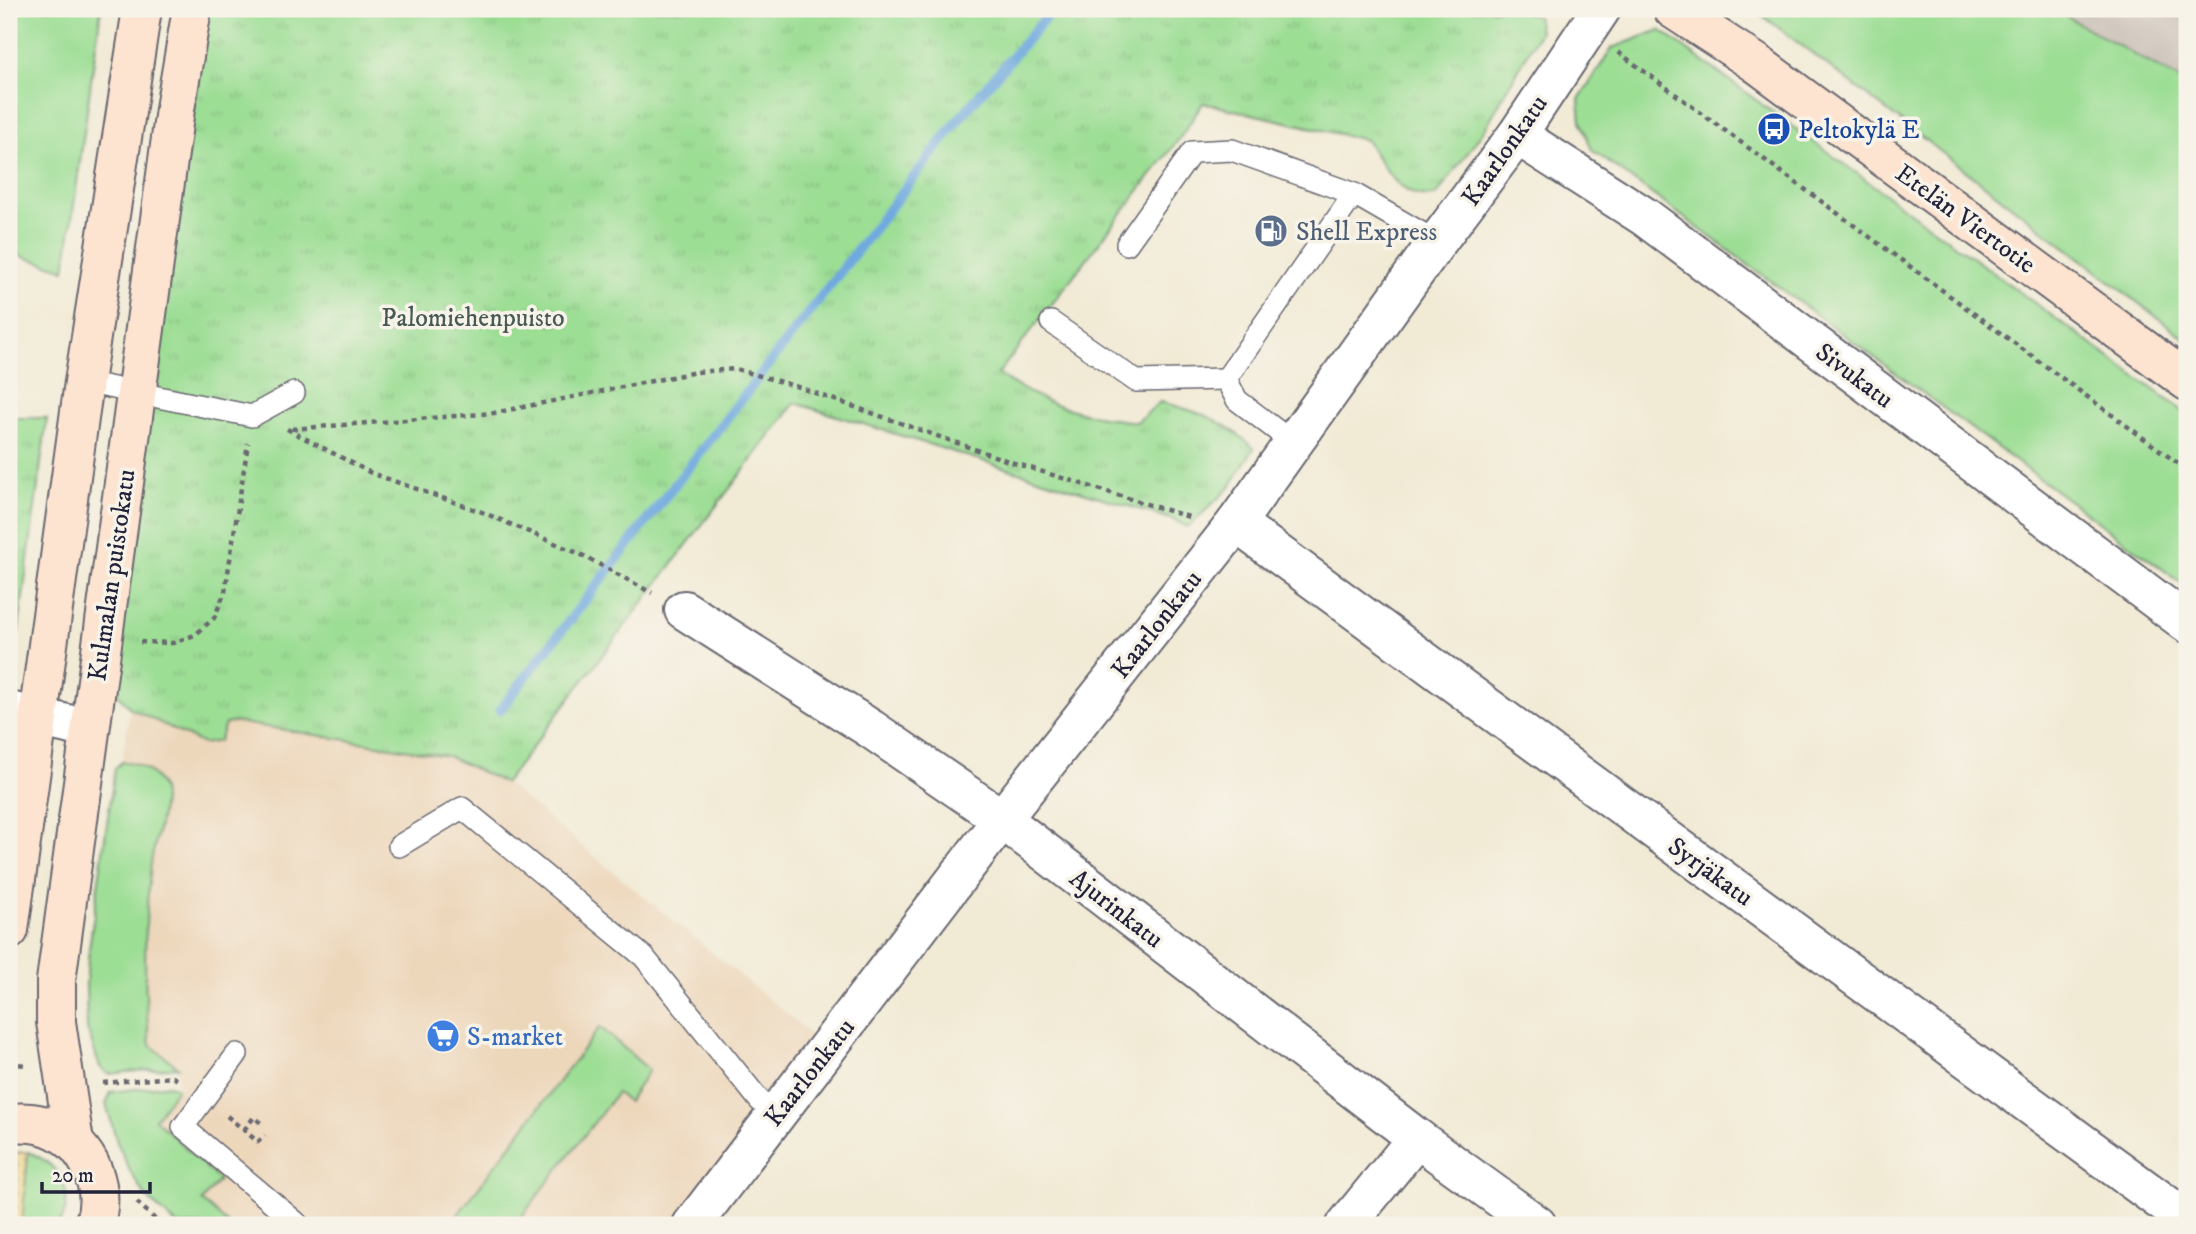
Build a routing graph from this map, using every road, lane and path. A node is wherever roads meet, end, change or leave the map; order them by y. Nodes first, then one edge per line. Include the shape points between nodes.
1 (142, 9) edge
2 (192, 9) edge
3 (1545, 9) edge
4 (1673, 9) edge
5 (1594, 19) edge
6 (1517, 135) junction
7 (1354, 194) junction
8 (1437, 242) junction
9 (1127, 244) dead end
10 (1051, 322) dead end
11 (1226, 379) junction
12 (2187, 381) edge
13 (84, 382) junction
14 (137, 392) junction
15 (294, 393) dead end
16 (252, 416) junction
17 (287, 429) junction
18 (1292, 442) junction
19 (2187, 470) edge
20 (1196, 520) dead end
21 (1236, 523) junction
22 (635, 584) dead end
23 (684, 610) dead end
24 (2187, 623) edge
25 (133, 641) dead end
26 (24, 714) edge
27 (90, 729) junction
28 (1002, 819) junction
29 (399, 846) dead end
30 (9, 930) edge
31 (237, 1054) dead end
32 (778, 1112) junction
33 (9, 1123) edge
34 (262, 1124) dead end
35 (244, 1130) dead end
36 (1417, 1138) junction
37 (74, 1142) junction
38 (131, 1216) edge
39 (2187, 1220) edge
40 (299, 1225) edge
41 (692, 1225) edge
42 (1346, 1225) edge
43 (1537, 1225) edge

1 - 13 street, Kulmalan puistokatu
2 - 14 street, Kulmalan puistokatu
3 - 5 path
4 - 12 street, Etelän Viertotie via 1756,63
5 - 6 street, Kaarlonkatu
5 - 19 path
6 - 8 street, Kaarlonkatu
6 - 24 street, Sivukatu via 1644,217
7 - 8 lane
7 - 9 lane via 1232,150 1192,152
7 - 11 lane
8 - 18 street, Kaarlonkatu
10 - 11 lane via 1136,381
11 - 18 lane via 1237,400
13 - 14 lane
13 - 26 street, Kulmalan puistokatu
14 - 16 lane
14 - 27 street, Kulmalan puistokatu
15 - 16 lane
16 - 17 path
16 - 25 path via 225,592 214,618 195,635 173,643
17 - 20 path via 494,413 696,372 736,369
17 - 22 path via 371,473 482,512 580,554
18 - 21 street, Kaarlonkatu
21 - 28 street, Kaarlonkatu
21 - 39 street, Syrjäkatu
23 - 28 street, Ajurinkatu
26 - 27 street
26 - 30 street, Kulmalan puistokatu
27 - 37 street, Kulmalan puistokatu via 56,981 56,1022
28 - 32 street, Kaarlonkatu
28 - 36 street, Ajurinkatu
29 - 32 lane via 462,808 644,957 760,1101
31 - 40 lane via 183,1126
32 - 41 street, Kaarlonkatu
33 - 37 street via 43,1125
34 - 35 path via 254,1117
36 - 42 street
36 - 43 street, Ajurinkatu
37 - 38 street

